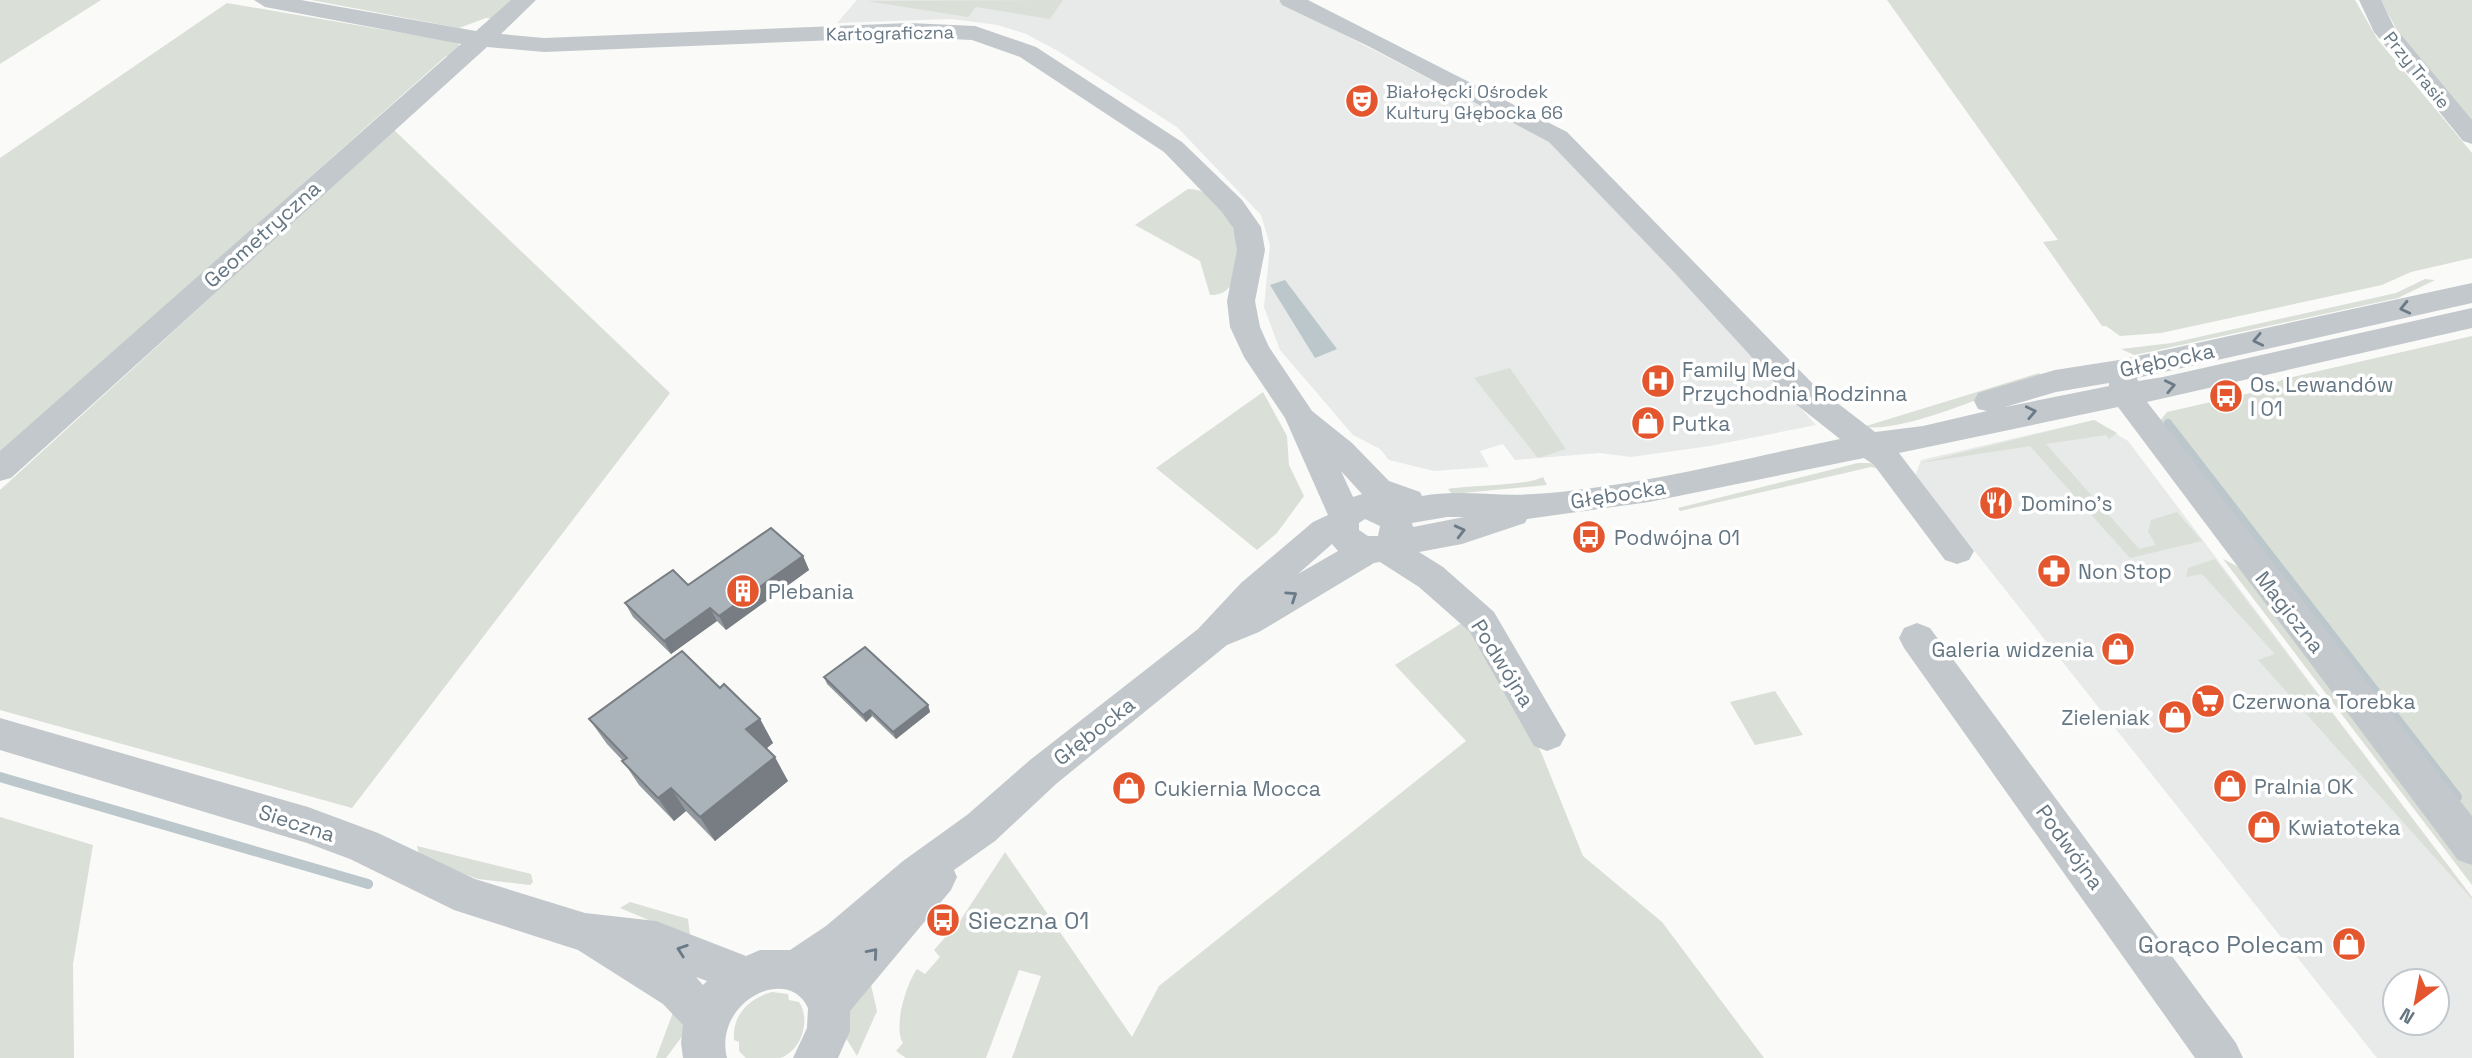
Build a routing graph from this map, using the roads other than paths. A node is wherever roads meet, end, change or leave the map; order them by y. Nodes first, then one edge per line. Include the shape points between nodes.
1 (265, 0) edge
2 (525, 0) edge
3 (1290, 0) edge
4 (2370, 0) edge
5 (481, 39) junction
6 (2472, 136) edge
7 (2472, 293) edge
8 (2472, 318) edge
9 (2124, 382) junction
10 (1299, 415) junction
11 (1868, 445) junction
12 (0, 469) edge
13 (1362, 476) junction
14 (1434, 505) junction
15 (1533, 507) junction
16 (1371, 529) junction
17 (1957, 551) dead end
18 (1917, 638) dead end
19 (0, 734) edge
20 (1547, 735) dead end
21 (981, 828) junction
22 (2472, 847) edge
23 (585, 933) junction
24 (796, 970) junction
25 (745, 976) junction
26 (828, 1004) junction
27 (703, 1046) edge
28 (815, 1058) edge
29 (2221, 1058) edge

1 - 5 street, Kartograficzna
2 - 5 street, Geometryczna
3 - 11 street via 1558,137 1803,393
4 - 6 street, Przy Trasie via 2382,27
5 - 10 street, Kartograficzna via 590,46 933,30 975,33 1028,52 1173,147 1247,227 1251,250 1241,301 1245,327
5 - 12 street, Geometryczna
7 -> 9 street, Głębocka
9 -> 8 street, Głębocka
9 - 11 street, Głębocka via 2062,405 1923,438
9 - 22 street, Magiczna via 2146,423 2236,544
10 - 13 street, Kartograficzna
10 - 16 street, Kartograficzna
11 - 15 street, Głębocka
11 - 17 street via 1892,465
13 - 14 street, Kartograficzna via 1394,498
13 - 16 street, Kartograficzna
14 - 15 street, Głębocka
14 - 16 street, Głębocka
16 -> 15 street, Głębocka via 1462,531
16 - 20 street, Podwójna via 1482,622
16 - 21 street, Głębocka via 1332,569 1272,610 1211,639 1049,767
18 - 29 street, Podwójna
19 - 23 street, Sieczna via 308,825 364,846 468,896
21 - 24 street, Głębocka via 917,874 841,940
26 -> 21 street, Głębocka
25 -> 23 street, Sieczna via 656,942
23 - 27 street, Sieczna via 678,989
24 - 25 street via 776,967
24 - 26 street via 817,983
25 - 27 street via 722,994
26 - 28 street via 828,1028

